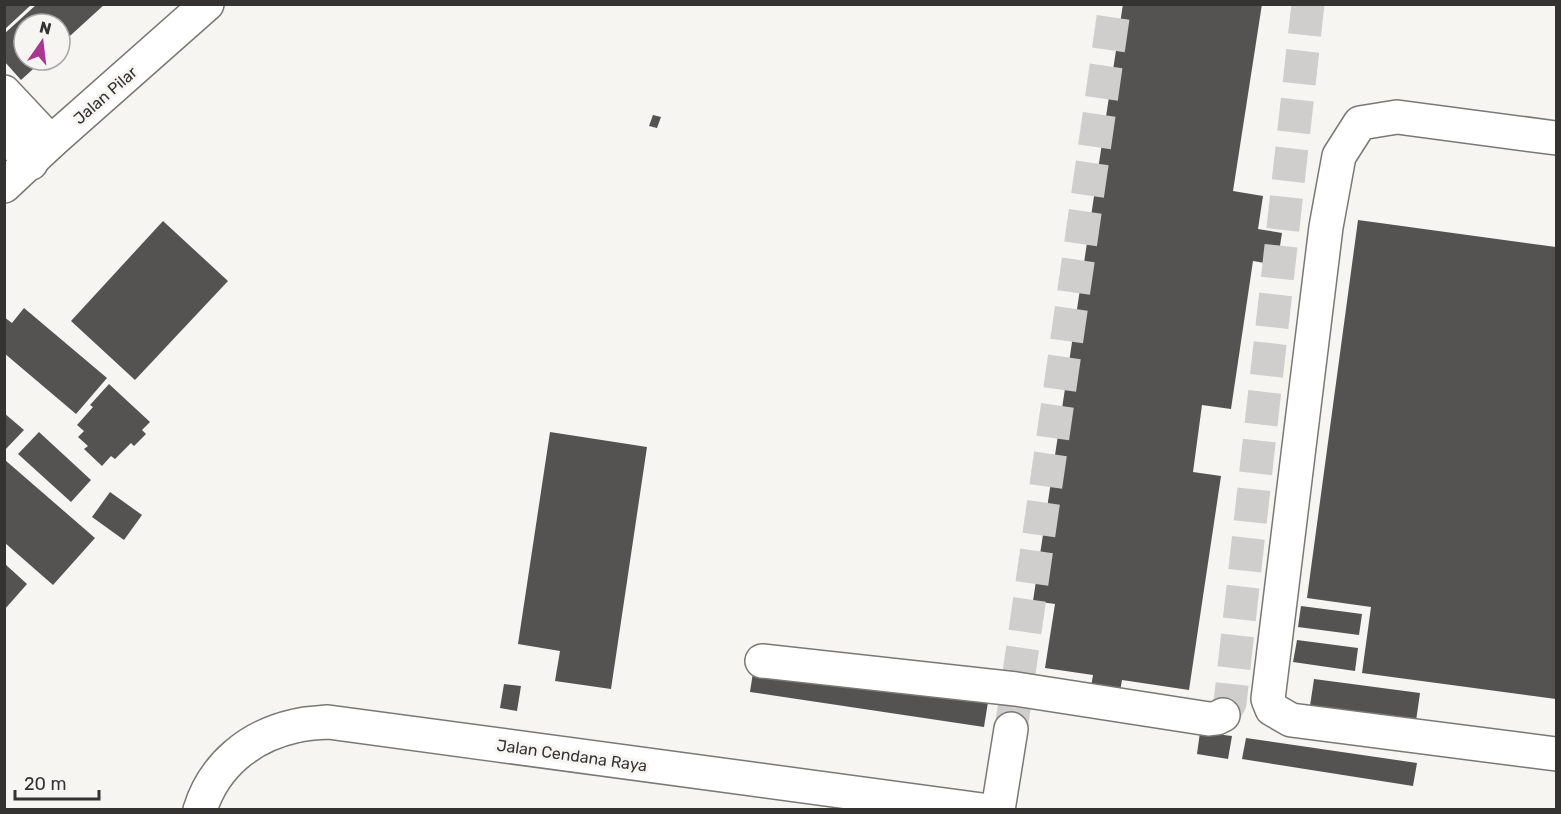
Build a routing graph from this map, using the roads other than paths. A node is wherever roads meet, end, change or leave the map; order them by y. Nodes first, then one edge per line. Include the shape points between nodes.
1 (207, 4) edge
2 (4, 92) edge
3 (4, 132) edge
4 (1557, 138) edge
5 (41, 152) junction
6 (4, 186) edge
7 (762, 661) dead end
8 (1223, 715) dead end
9 (1011, 729) tunnel mouth
10 (1557, 754) edge
11 (962, 808) edge
12 (200, 810) edge
13 (998, 810) edge

1 - 5 street, Jalan Pilar
2 - 5 street
3 - 5 street
4 - 10 street via 1397,117 1360,123 1339,156 1326,227 1269,699 1272,710 1291,720
5 - 6 street, Jalan Pilar
7 - 8 street via 1016,689 1209,719
9 - 13 street
11 - 12 street, Jalan Cendana Raya via 328,722 296,725 270,733 241,749 205,794

